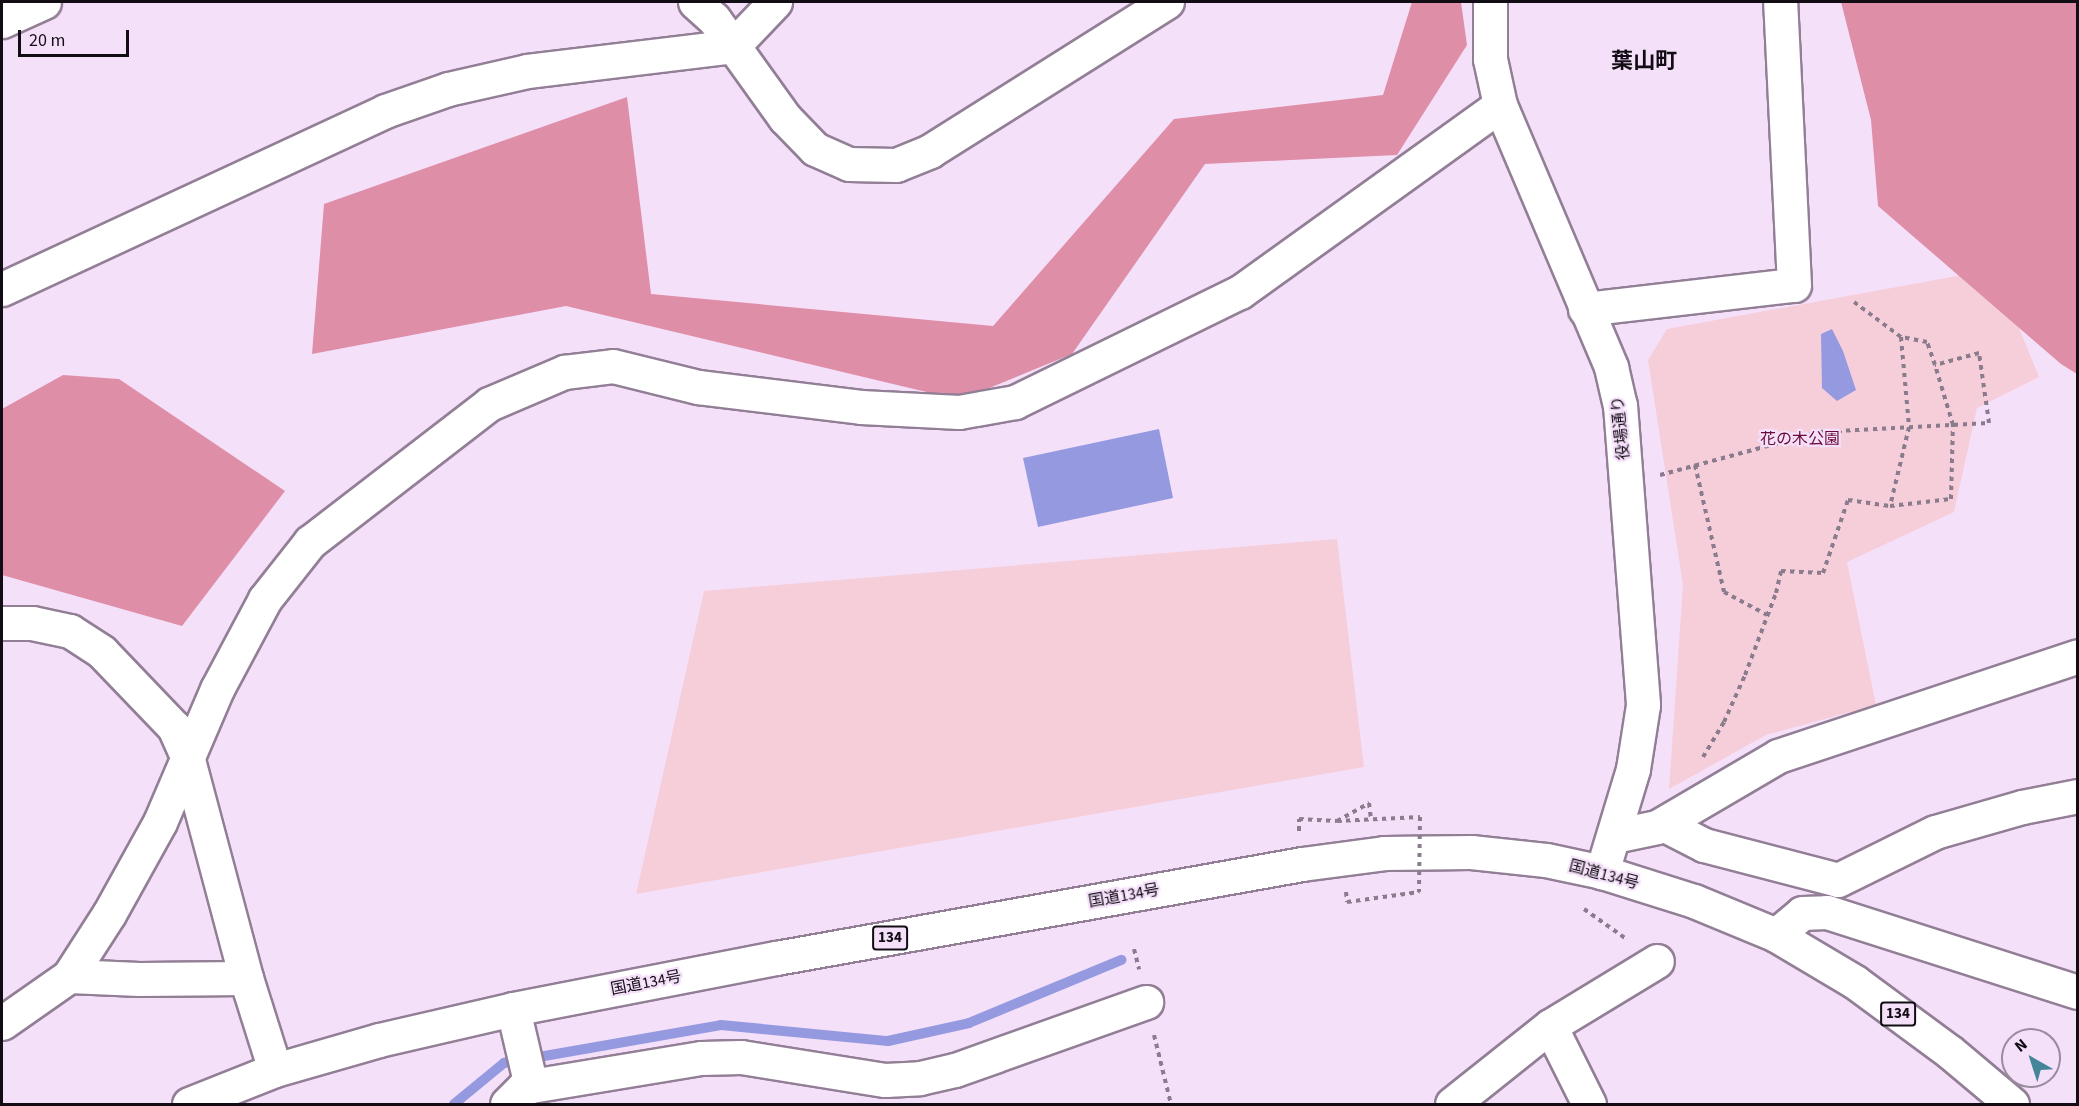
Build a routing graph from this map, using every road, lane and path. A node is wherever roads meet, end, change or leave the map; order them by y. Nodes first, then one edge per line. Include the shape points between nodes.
1 (44, 2) edge
2 (695, 2) edge
3 (776, 2) edge
4 (1167, 2) edge
5 (1490, 2) edge
6 (1780, 2) edge
7 (2, 21) edge
8 (733, 46) junction
9 (1500, 105) junction
10 (2, 289) edge
11 (1854, 302) dead end
12 (1585, 309) junction
13 (1901, 337) junction
14 (1935, 365) junction
15 (1953, 425) junction
16 (1909, 427) junction
17 (1695, 465) junction
18 (1656, 476) dead end
19 (1890, 506) junction
20 (1767, 615) junction
21 (2, 623) edge
22 (2078, 656) edge
23 (187, 756) junction
24 (1697, 767) dead end
25 (2078, 796) edge
26 (1299, 819) dead end
27 (1337, 821) junction
28 (1663, 824) junction
29 (1371, 828) dead end
30 (1614, 836) junction
31 (1602, 872) junction
32 (1347, 902) dead end
33 (1584, 909) dead end
34 (1776, 935) junction
35 (1657, 961) joint
36 (69, 976) junction
37 (246, 978) junction
38 (2078, 992) edge
39 (1146, 1002) joint
40 (2, 1023) edge
41 (516, 1024) junction
42 (1550, 1026) junction
43 (275, 1070) junction
44 (522, 1089) edge
45 (189, 1104) edge
46 (1170, 1104) edge
47 (1452, 1104) edge
48 (1589, 1104) edge
49 (2012, 1104) edge

1 - 7 main road
2 - 8 main road via 714,19
3 - 8 main road
4 - 8 main road via 930,151 896,165 849,164 815,148 785,118
5 - 9 main road, 役場通り via 1490,58
6 - 12 main road via 1794,285
8 - 10 main road via 527,71 447,89 385,111
9 - 12 main road, 役場通り
9 - 23 main road via 1240,292 1015,402 959,412 861,407 698,387 613,366 564,372 489,404 310,542 265,599
11 - 13 path
12 - 30 main road, 役場通り via 1611,367 1620,405 1643,705 1633,769
13 - 14 path via 1928,342
13 - 16 path
14 - 15 path
14 - 15 path via 1979,353 1989,423
15 - 16 path
15 - 19 path via 1951,499
16 - 17 path via 1819,432
16 - 19 path
17 - 18 path
17 - 20 path via 1724,592
19 - 20 path via 1848,500 1822,573 1781,571
20 - 24 path via 1724,722
21 - 23 main road via 32,623 70,631 102,652 174,727
22 - 28 main road via 1778,756
23 - 36 main road via 160,822
23 - 37 main road
25 - 28 main road via 2022,807 1935,832 1838,880 1704,845
26 - 27 path
27 - 29 path via 1370,803
27 - 32 path, bridge via 1420,817 1419,892
28 - 30 main road
30 - 31 main road, 役場通り
31 - 34 main road, 国道134号 / 134 via 1694,901
31 - 41 main road, 国道134号 / 134 via 1546,860 1471,852 1383,853 1302,864 776,958
33 - 35 path
34 - 38 main road via 1802,913 1827,912
34 - 49 main road, 国道134号 / 134 via 1855,982 1950,1052
35 - 42 main road
36 - 37 main road
36 - 40 main road
37 - 43 main road
39 - 44 main road via 955,1070 920,1078 885,1080 731,1057 701,1058
39 - 46 path
41 - 43 main road, 国道134号 / 134 via 379,1040
41 - 44 main road
42 - 47 main road
42 - 48 main road
43 - 45 main road, 国道134号 / 134

